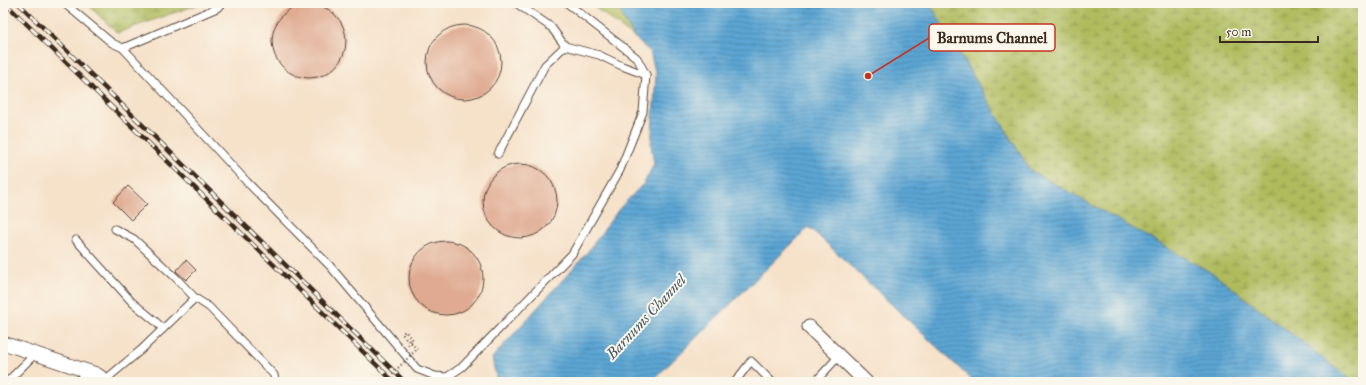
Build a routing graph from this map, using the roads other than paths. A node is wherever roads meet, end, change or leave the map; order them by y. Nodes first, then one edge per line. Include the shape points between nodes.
1 (64, 3) edge
2 (222, 3) edge
3 (516, 3) edge
4 (567, 3) edge
5 (564, 46) junction
6 (123, 48) junction
7 (646, 75) junction
8 (498, 154) dead end
9 (115, 229) dead end
10 (76, 240) dead end
11 (195, 298) junction
12 (809, 327) dead end
13 (163, 329) junction
14 (3, 343) edge
15 (36, 353) junction
16 (839, 356) junction
17 (88, 371) junction
18 (106, 381) edge
19 (7, 382) edge
20 (77, 382) edge
21 (275, 382) edge
22 (735, 382) edge
23 (772, 382) edge
24 (815, 382) edge
25 (866, 382) edge

1 - 6 lane via 112,43
2 - 6 lane via 217,8
3 - 5 lane via 551,27
4 - 7 lane via 636,58
5 - 7 lane via 599,55
5 - 8 lane via 545,65
6 - 7 lane via 247,182 330,266 417,368 435,376 447,377 462,367 572,254 620,170 642,112
9 - 11 lane via 134,239
10 - 13 lane via 132,302
11 - 13 lane
11 - 21 lane via 209,307 269,369 274,375
12 - 16 street
13 - 18 lane
14 - 15 street
15 - 17 street
15 - 19 lane
16 - 24 lane
16 - 25 street
17 - 18 street
17 - 20 lane
22 - 23 lane via 751,361

